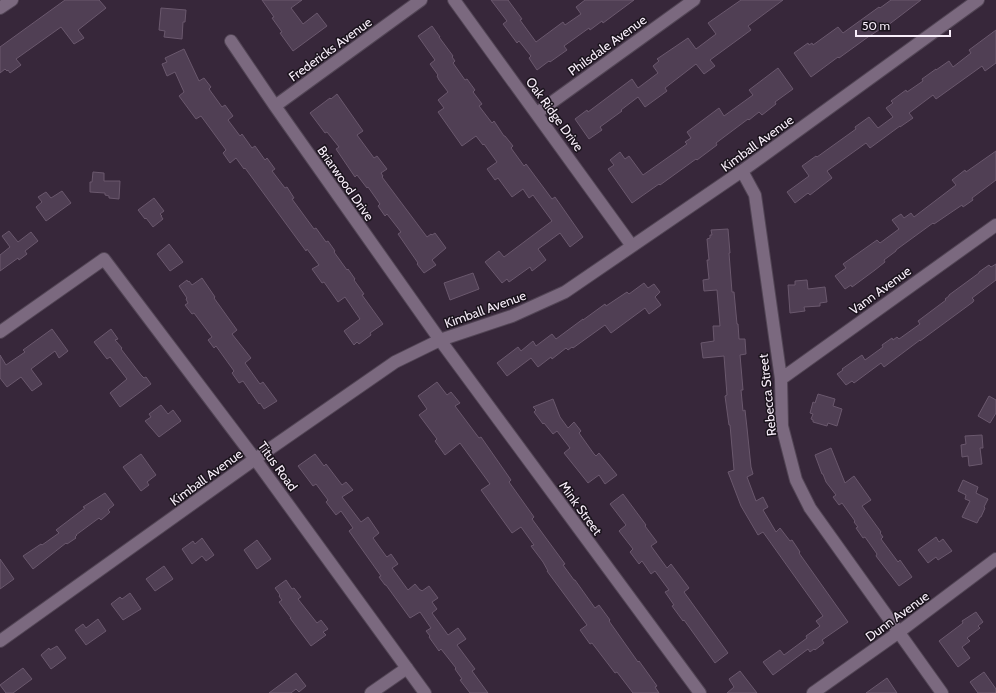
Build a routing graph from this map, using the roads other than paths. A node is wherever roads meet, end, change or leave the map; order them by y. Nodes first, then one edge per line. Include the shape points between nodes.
1 (12, 0) edge
2 (421, 0) edge
3 (454, 0) edge
4 (694, 0) edge
5 (978, 0) edge
6 (0, 8) edge
7 (231, 41) dead end
8 (275, 106) junction
9 (537, 113) junction
10 (742, 172) junction
11 (996, 224) edge
12 (632, 246) junction
13 (0, 332) edge
14 (440, 340) junction
15 (781, 379) junction
16 (255, 459) junction
17 (996, 559) edge
18 (899, 632) junction
19 (0, 641) edge
20 (407, 668) junction
21 (372, 693) edge
22 (425, 693) edge
23 (700, 693) edge
24 (813, 693) edge
25 (942, 693) edge

1 - 6 street
2 - 8 street, Fredericks Avenue
3 - 9 street, Oak Ridge Drive
4 - 9 street, Philsdale Avenue
5 - 10 street, Kimball Avenue
7 - 8 street, Briarwood Drive
8 - 14 street, Briarwood Drive
9 - 12 street, Oak Ridge Drive
10 - 12 street, Kimball Avenue
10 - 15 street, Rebecca Street via 755,195
11 - 15 street, Vann Avenue
12 - 14 street, Kimball Avenue via 565,292 512,316
13 - 16 street, Titus Road via 104,259
14 - 16 street, Kimball Avenue via 395,362
14 - 23 street, Mink Street
15 - 18 street, Rebecca Street via 782,426 796,480 810,508
16 - 19 street, Kimball Avenue
16 - 20 street, Titus Road
17 - 18 street, Dunn Avenue
18 - 24 street, Dunn Avenue
18 - 25 street, Rebecca Street
20 - 21 street
20 - 22 street, Titus Road

